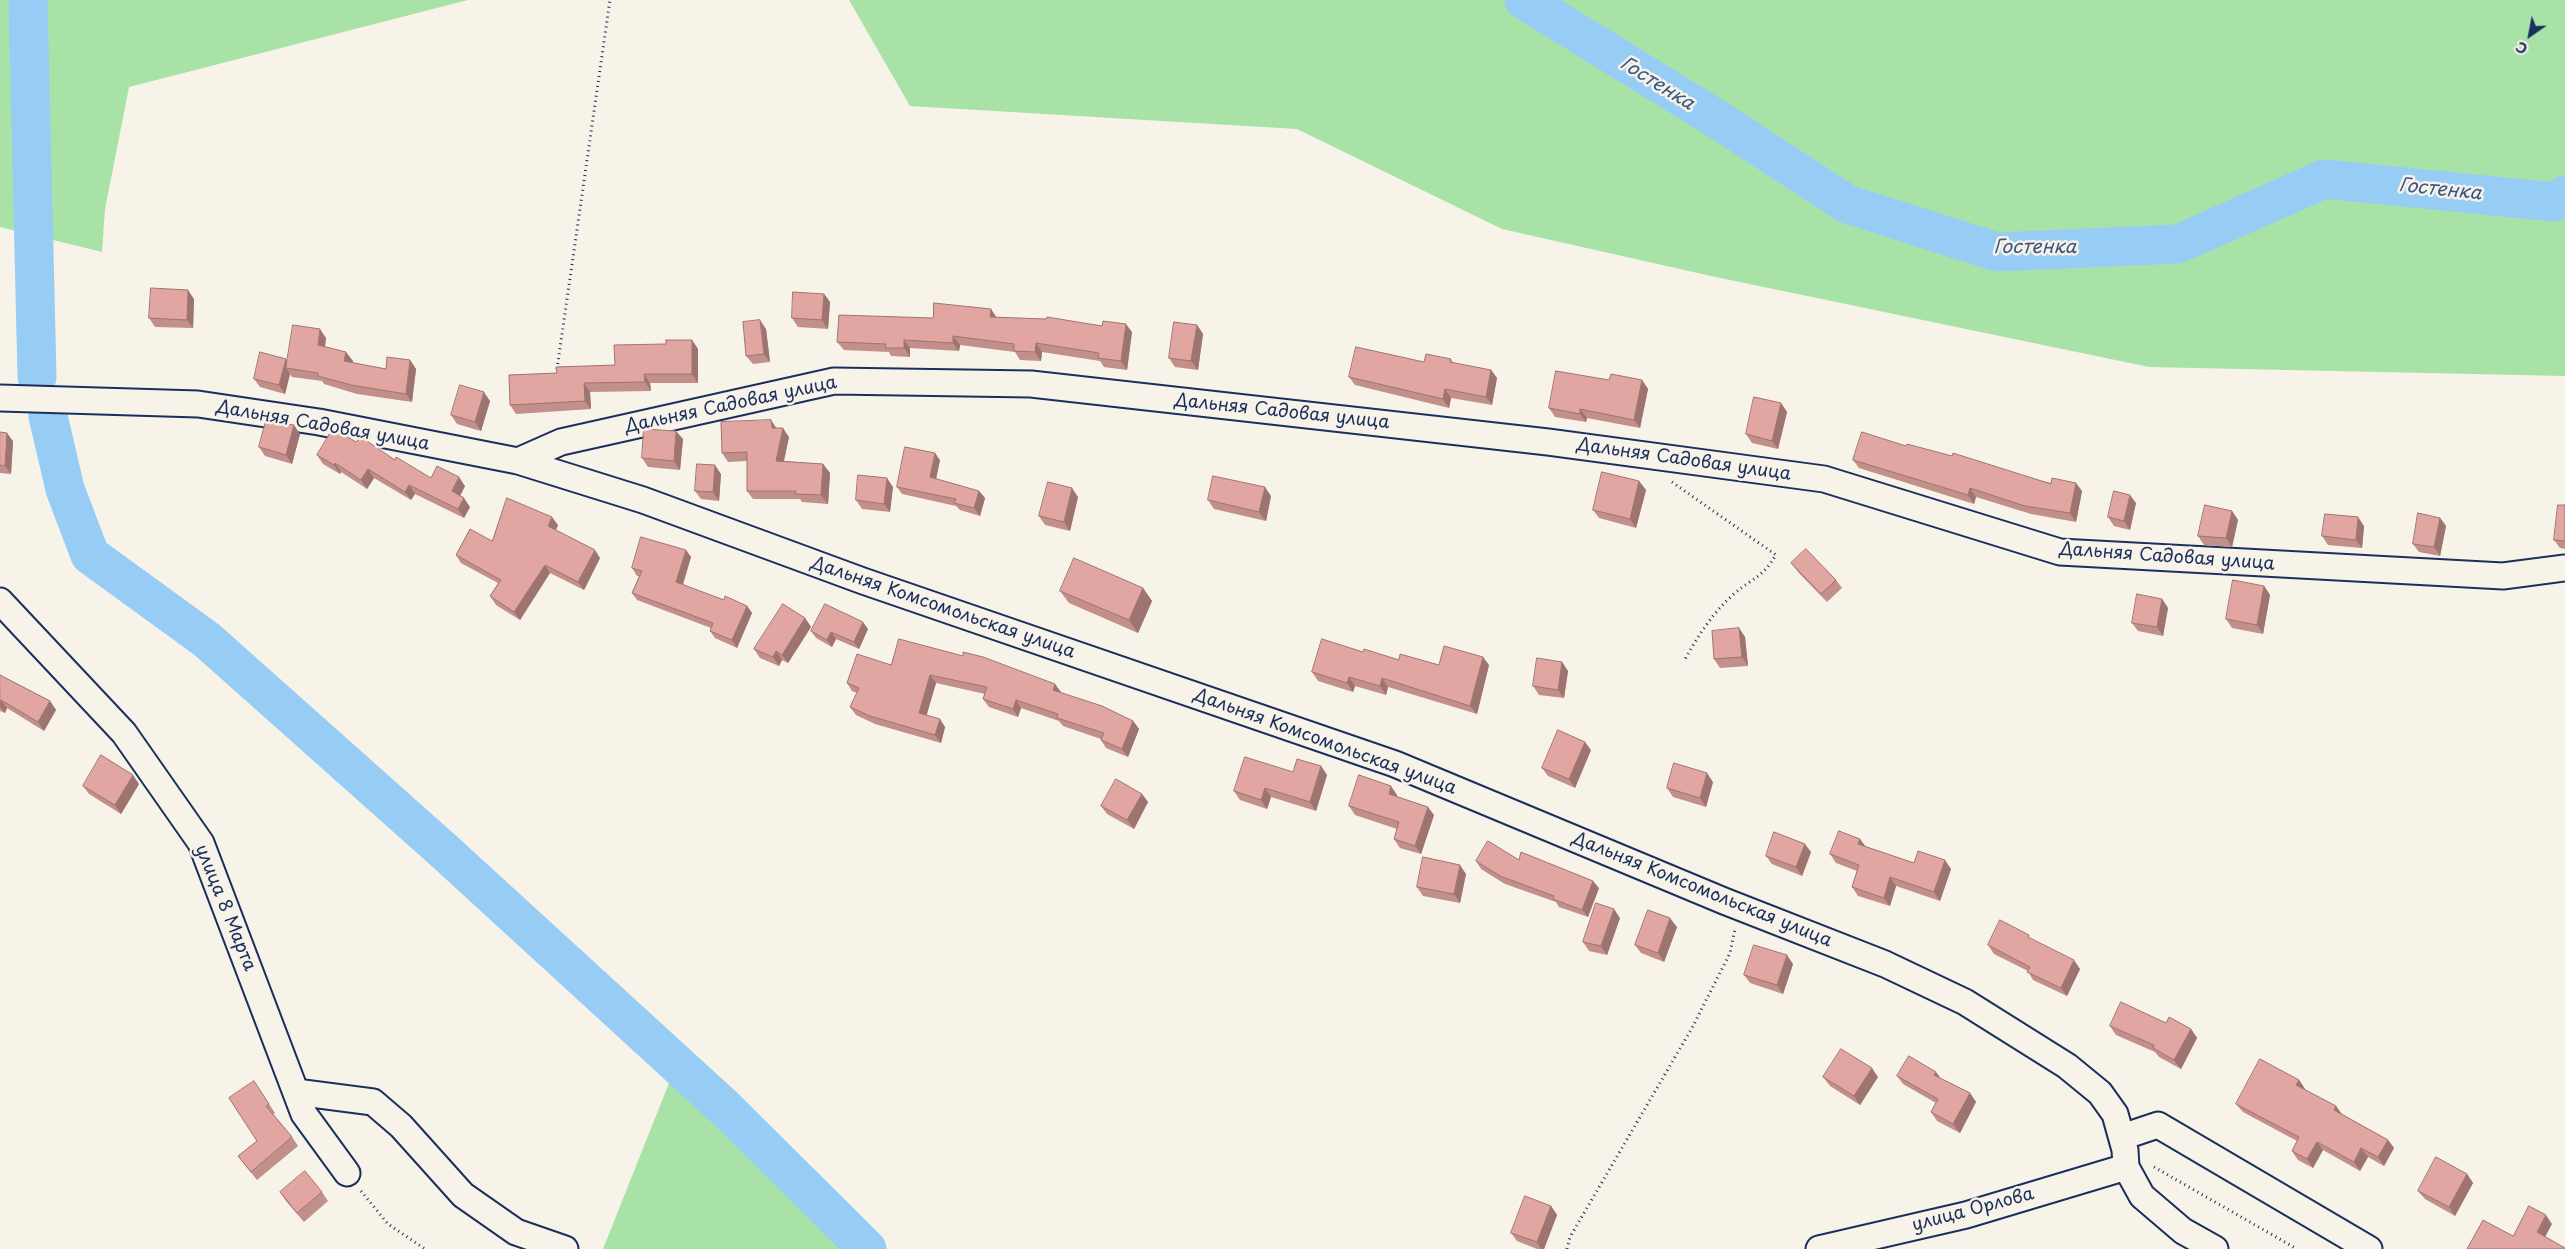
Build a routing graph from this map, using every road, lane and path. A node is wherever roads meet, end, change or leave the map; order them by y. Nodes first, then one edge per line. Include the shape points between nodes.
1 (610, 0) edge
2 (556, 376) edge
3 (0, 398) edge
4 (518, 461) junction
5 (1671, 482) dead end
6 (2565, 568) edge
7 (0, 601) edge
8 (1684, 661) dead end
9 (1740, 907) junction
10 (296, 1092) junction
11 (2124, 1152) junction
12 (347, 1173) joint
13 (425, 1249) edge
14 (565, 1249) edge
15 (1567, 1249) edge
16 (1819, 1249) edge
17 (2216, 1249) edge
18 (2297, 1249) edge
19 (2370, 1249) edge

1 - 2 path
3 - 4 street, Дальняя Садовая улица via 198,404 319,422
4 - 6 street, Дальняя Садовая улица via 561,442 834,381 1031,384 1548,442 1824,479 2060,552 2503,576
4 - 9 street, Дальняя Комсомольская улица via 643,500 863,581 1395,764
5 - 8 path via 1776,555 1765,573 1735,593 1705,625
7 - 10 street, улица 8 Марта via 124,733 201,843
9 - 11 street, Дальняя Комсомольская улица via 1885,964 1966,1002 2067,1066 2100,1093 2115,1114
9 - 15 path via 1730,953 1696,1020 1570,1237
10 - 12 street, улица 8 Марта via 304,1114
10 - 14 street via 373,1102 401,1126 463,1195 516,1232
11 - 16 street, улица Орлова via 1966,1215
11 - 17 street via 2142,1196 2183,1231
11 - 18 path
11 - 19 street via 2158,1125
12 - 13 path via 388,1224

